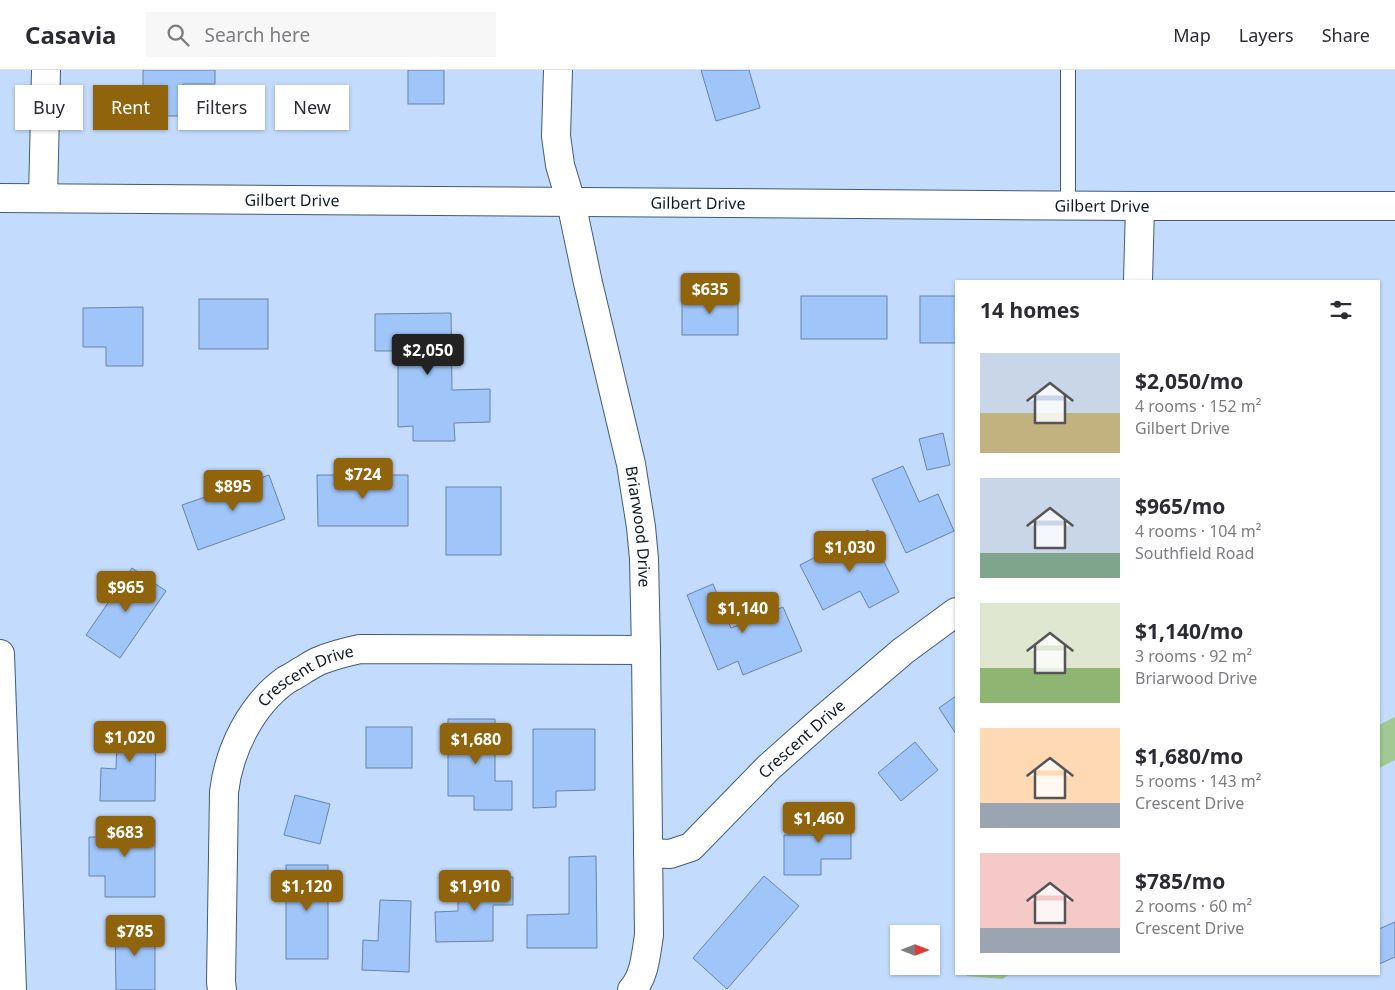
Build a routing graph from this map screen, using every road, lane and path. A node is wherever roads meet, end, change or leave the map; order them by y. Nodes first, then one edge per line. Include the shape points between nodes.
1 (46, 70) edge
2 (558, 70) edge
3 (1068, 70) edge
4 (0, 198) edge
5 (43, 198) junction
6 (571, 202) junction
7 (1068, 205) junction
8 (1140, 206) junction
9 (1395, 206) edge
10 (1138, 280) edge
11 (955, 613) edge
12 (646, 650) junction
13 (0, 654) edge
14 (648, 853) junction
15 (12, 990) edge
16 (222, 990) edge
17 (632, 990) edge

1 - 5 street
2 - 6 street, Briarwood Drive via 556,136 560,165
3 - 7 lane
4 - 5 street, Gilbert Drive
5 - 6 street, Gilbert Drive
6 - 7 street, Gilbert Drive
6 - 12 street, Briarwood Drive via 631,464 643,551
7 - 8 street, Gilbert Drive
8 - 9 street, Gilbert Drive
8 - 10 street
11 - 14 street, Crescent Drive via 903,651 822,720 768,768 691,847 670,854
12 - 14 street, Briarwood Drive
12 - 16 street, Crescent Drive via 360,649 318,661 286,681 259,706 239,738 226,773
13 - 15 street
14 - 17 street, Briarwood Drive via 649,935 644,967

